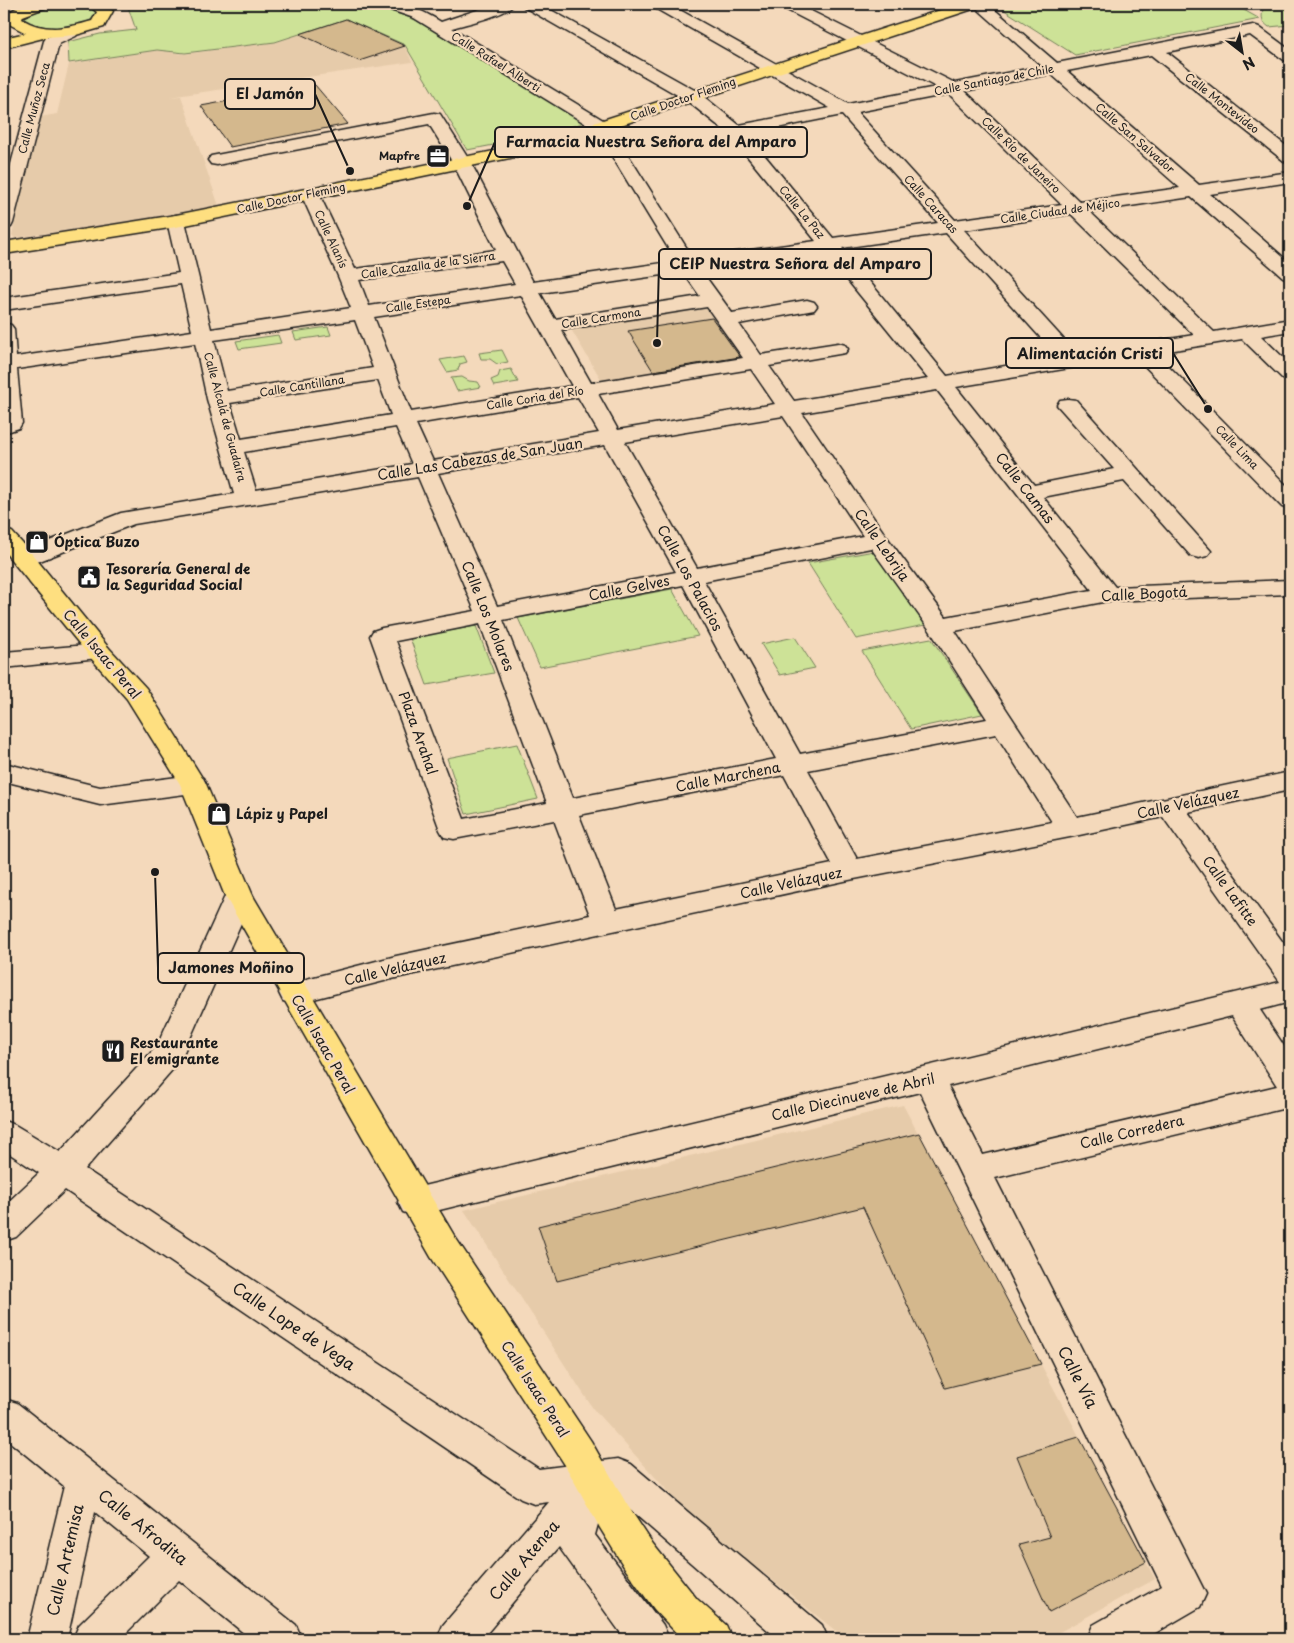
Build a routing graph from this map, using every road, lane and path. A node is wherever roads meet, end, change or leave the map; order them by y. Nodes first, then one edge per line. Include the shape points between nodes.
1 (42, 4) edge
2 (94, 4) edge
3 (387, 4) edge
4 (507, 4) edge
5 (529, 4) edge
6 (658, 4) edge
7 (786, 4) edge
8 (974, 4) edge
9 (979, 4) edge
10 (9, 21) edge
11 (439, 27) junction
12 (70, 33) junction
13 (42, 34) junction
14 (857, 41) junction
15 (4, 43) edge
16 (1154, 49) junction
17 (1290, 57) edge
18 (773, 68) junction
19 (1054, 69) junction
20 (952, 88) junction
21 (692, 96) junction
22 (845, 109) junction
23 (602, 127) junction
24 (736, 131) junction
25 (1290, 157) edge
26 (216, 160) dead end
27 (462, 163) junction
28 (1290, 177) edge
29 (1196, 191) junction
30 (310, 194) junction
31 (7, 196) edge
32 (1076, 209) junction
33 (176, 221) junction
34 (4, 223) edge
35 (951, 227) junction
36 (829, 245) junction
37 (4, 248) edge
38 (508, 254) junction
39 (688, 265) junction
40 (1290, 272) edge
41 (348, 276) junction
42 (188, 277) junction
43 (527, 288) junction
44 (713, 300) junction
45 (4, 304) edge
46 (806, 306) dead end
47 (361, 313) junction
48 (726, 320) junction
49 (1290, 325) edge
50 (548, 326) junction
51 (4, 329) edge
52 (1246, 332) junction
53 (204, 336) junction
54 (1209, 338) junction
55 (838, 349) dead end
56 (1141, 350) junction
57 (1072, 361) junction
58 (756, 363) junction
59 (5, 365) edge
60 (386, 372) junction
61 (1290, 375) edge
62 (942, 383) junction
63 (584, 390) junction
64 (218, 399) junction
65 (1068, 405) dead end
66 (788, 408) junction
67 (404, 420) junction
68 (4, 427) edge
69 (611, 438) junction
70 (232, 448) junction
71 (425, 468) junction
72 (1130, 473) junction
73 (1028, 493) junction
74 (247, 498) junction
75 (1290, 502) edge
76 (4, 537) edge
77 (877, 540) junction
78 (1199, 551) dead end
79 (24, 559) junction
80 (690, 576) junction
81 (1290, 587) edge
82 (1108, 594) junction
83 (489, 615) junction
84 (940, 626) junction
85 (382, 636) joint
86 (99, 652) junction
87 (4, 660) edge
88 (1003, 724) junction
89 (791, 765) junction
90 (4, 772) edge
91 (1290, 781) edge
92 (193, 784) junction
93 (1170, 807) junction
94 (564, 809) junction
95 (1070, 828) junction
96 (454, 830) joint
97 (849, 870) junction
98 (239, 896) junction
99 (607, 923) junction
100 (1290, 974) edge
101 (1290, 992) edge
102 (294, 994) junction
103 (1240, 1004) junction
104 (929, 1079) junction
105 (1290, 1080) edge
106 (1290, 1095) edge
107 (4, 1134) edge
108 (974, 1170) junction
109 (63, 1171) junction
110 (415, 1202) junction
111 (4, 1227) edge
112 (4, 1415) edge
113 (84, 1480) junction
114 (592, 1480) junction
115 (177, 1555) junction
116 (47, 1639) edge
117 (93, 1639) edge
118 (282, 1639) edge
119 (457, 1639) edge
120 (649, 1639) edge
121 (712, 1639) edge
122 (808, 1639) edge
123 (1107, 1639) edge

1 - 10 main road via 16,13
2 - 12 main road via 105,11 98,24
3 - 11 street, Calle Rafael Alberti via 419,15
4 - 11 street
5 - 21 street, Calle La Paz
6 - 18 street, Calle Caracas
7 - 14 street, Calle Río de Janeiro
8 - 14 main road, Calle Doctor Fleming
9 - 19 street, Calle San Salvador
10 - 13 main road
11 - 23 street, Calle Rafael Alberti
12 - 13 main road
12 - 31 street, Calle Muñoz Seca via 52,41
13 - 15 main road
14 - 18 main road, Calle Doctor Fleming
14 - 20 street, Calle Río de Janeiro
16 - 17 street, Calle Santiago de Chile via 1253,30
16 - 19 street, Calle Santiago de Chile
16 - 25 street, Calle Montevideo
18 - 21 main road, Calle Doctor Fleming
18 - 22 street, Calle Caracas
19 - 20 street, Calle Santiago de Chile
19 - 29 street, Calle San Salvador
20 - 22 street, Calle Santiago de Chile
20 - 32 street, Calle Río de Janeiro
21 - 23 main road, Calle Doctor Fleming
21 - 24 street, Calle La Paz
22 - 24 street, Calle Santiago de Chile
22 - 35 street, Calle Caracas
23 - 27 main road, Calle Doctor Fleming via 533,148
23 - 39 street, Calle Lebrija
24 - 36 street, Calle La Paz
26 - 27 street, Calle Los Palacios via 434,118
27 - 30 main road, Calle Doctor Fleming
27 - 38 street, Calle Los Palacios
28 - 29 street, Calle Ciudad de Méjico
29 - 32 street, Calle Ciudad de Méjico
29 - 40 street, Calle San Salvador
30 - 33 main road, Calle Doctor Fleming
30 - 41 street, Calle Alanís
31 - 34 street, Calle Muñoz Seca
32 - 35 street, Calle Ciudad de Méjico
32 - 54 street, Calle Río de Janeiro
33 - 37 main road, Calle Doctor Fleming
33 - 42 street, Calle Alcalá de Guadaíra
35 - 36 street, Calle Ciudad de Méjico
35 - 57 street, Calle Caracas
36 - 39 street, Calle Estepa
36 - 62 street, Calle La Paz
38 - 41 street, Calle Cazalla de la Sierra
38 - 43 street, Calle Los Palacios
39 - 43 street, Calle Estepa
39 - 44 street, Calle Lebrija
41 - 47 street, Calle Alanís
42 - 45 street
42 - 53 street, Calle Alcalá de Guadaíra
43 - 47 street, Calle Estepa
43 - 50 street, Calle Los Palacios
44 - 48 street, Calle Lebrija
44 - 50 street, Calle Carmona
46 - 48 street
47 - 53 street, Calle Estepa
47 - 60 street, Calle Los Molares
48 - 58 street, Calle Lebrija
49 - 52 street, Calle Las Cabezas de San Juan
50 - 63 street, Calle Los Palacios
51 - 59 street
52 - 54 street, Calle Las Cabezas de San Juan
52 - 61 street
53 - 59 street, Calle Estepa
53 - 64 street, Calle Alcalá de Guadaíra
54 - 56 street, Calle Las Cabezas de San Juan
55 - 58 street, Calle Coria del Río
56 - 57 street, Calle Las Cabezas de San Juan
56 - 75 street, Calle Lima
57 - 62 street, Calle Las Cabezas de San Juan
58 - 63 street, Calle Coria del Río
58 - 66 street, Calle Lebrija
59 - 68 street via 11,423
60 - 64 street, Calle Cantillana
60 - 67 street, Calle Los Molares
62 - 66 street, Calle Las Cabezas de San Juan
62 - 73 street, Calle Camas
63 - 67 street, Calle Coria del Río
63 - 69 street, Calle Los Palacios
64 - 70 street, Calle Alcalá de Guadaíra
65 - 72 street
66 - 69 street, Calle Las Cabezas de San Juan
66 - 77 street, Calle Lebrija
67 - 70 street, Calle Coria del Río
67 - 71 street, Calle Los Molares
69 - 71 street, Calle Las Cabezas de San Juan
69 - 80 street, Calle Los Palacios
70 - 74 street, Calle Alcalá de Guadaíra
71 - 74 street, Calle Las Cabezas de San Juan
71 - 83 street, Calle Los Molares
72 - 73 street
72 - 78 street
73 - 82 street, Calle Camas
74 - 79 street, Calle Las Cabezas de San Juan via 130,518
76 - 79 main road, Calle Isaac Peral
77 - 80 street, Calle Gelves
77 - 84 street, Calle Lebrija
79 - 86 main road, Calle Isaac Peral
80 - 83 street, Calle Gelves
80 - 89 street, Calle Los Palacios
81 - 82 street, Calle Bogotá
82 - 84 street, Calle Bogotá
83 - 85 street, Calle Gelves
83 - 94 street, Calle Los Molares
84 - 88 street, Calle Lebrija
85 - 96 street, Plaza Arahal
86 - 87 street
86 - 92 main road, Calle Isaac Peral via 137,694
88 - 89 street, Calle Marchena
88 - 95 street, Calle Lebrija
89 - 94 street, Calle Marchena
89 - 97 street, Calle Los Palacios
90 - 92 street via 100,796
91 - 93 street, Calle Velázquez
92 - 98 main road, Calle Isaac Peral
93 - 95 street, Calle Velázquez
93 - 100 street, Calle Lafitte
94 - 96 street, Calle Marchena
94 - 99 street, Calle Los Molares
95 - 97 street, Calle Velázquez
97 - 99 street, Calle Velázquez
98 - 102 main road, Calle Isaac Peral
98 - 109 street via 169,1053
99 - 102 street, Calle Velázquez via 396,967
101 - 103 street, Calle Diecinueve de Abril
102 - 110 main road, Calle Isaac Peral
103 - 104 street, Calle Diecinueve de Abril
103 - 105 street
104 - 108 street, Calle Vía
104 - 110 street, Calle Diecinueve de Abril
106 - 108 street, Calle Corredera
107 - 109 street, Calle Lope de Vega
108 - 123 street, Calle Vía via 1186,1594
109 - 111 street
109 - 114 street, Calle Lope de Vega via 534,1487
110 - 114 main road, Calle Isaac Peral via 578,1453
112 - 113 street, Calle Afrodita
113 - 115 street, Calle Afrodita
113 - 116 street, Calle Artemisa
114 - 119 street, Calle Atenea
114 - 120 street via 575,1539
114 - 121 main road, Calle Isaac Peral via 636,1552 683,1613
114 - 122 street via 618,1476
115 - 117 street
115 - 118 street, Calle Afrodita

